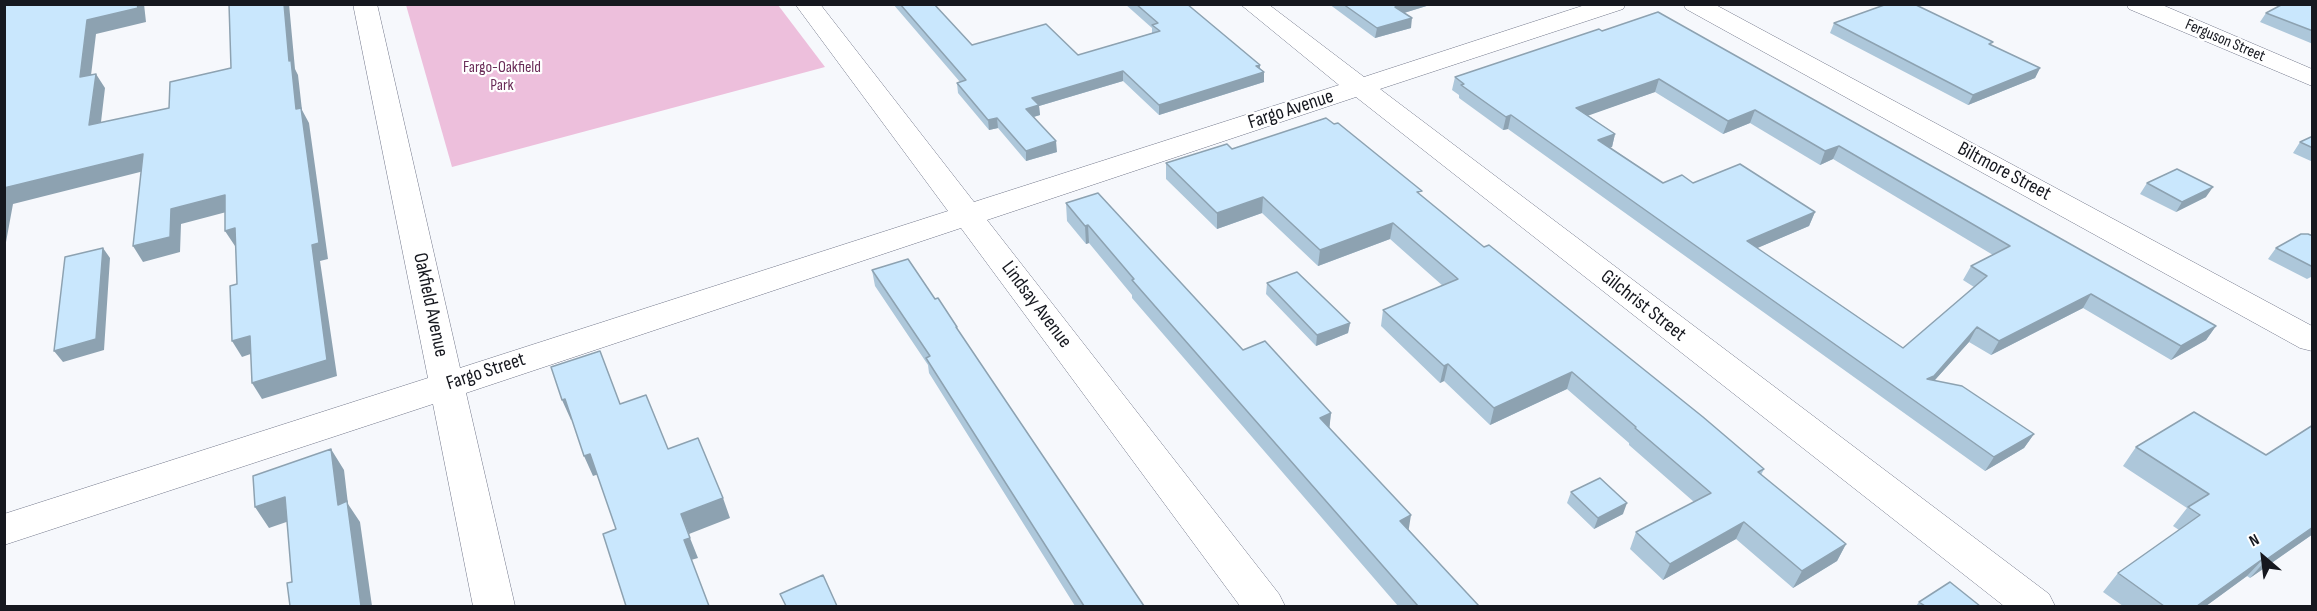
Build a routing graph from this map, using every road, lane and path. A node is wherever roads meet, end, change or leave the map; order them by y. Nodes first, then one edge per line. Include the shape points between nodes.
1 (364, 4) edge
2 (807, 4) edge
3 (1252, 4) edge
4 (1614, 4) edge
5 (1695, 4) edge
6 (2138, 4) edge
7 (2313, 78) edge
8 (1360, 87) junction
9 (967, 215) junction
10 (2313, 340) edge
11 (447, 385) junction
12 (4, 530) edge
13 (494, 606) edge
14 (1264, 606) edge
15 (2034, 606) edge

1 - 11 street, Oakfield Avenue
2 - 9 street, Lindsay Avenue
3 - 8 street, Gilchrist Street
4 - 8 street, Fargo Avenue
5 - 10 street, Biltmore Street
6 - 7 street, Ferguson Street
8 - 9 street, Fargo Avenue
8 - 15 street, Gilchrist Street
9 - 11 street, Fargo Street
9 - 14 street, Lindsay Avenue
11 - 12 street, Fargo Street
11 - 13 street, Oakfield Avenue

